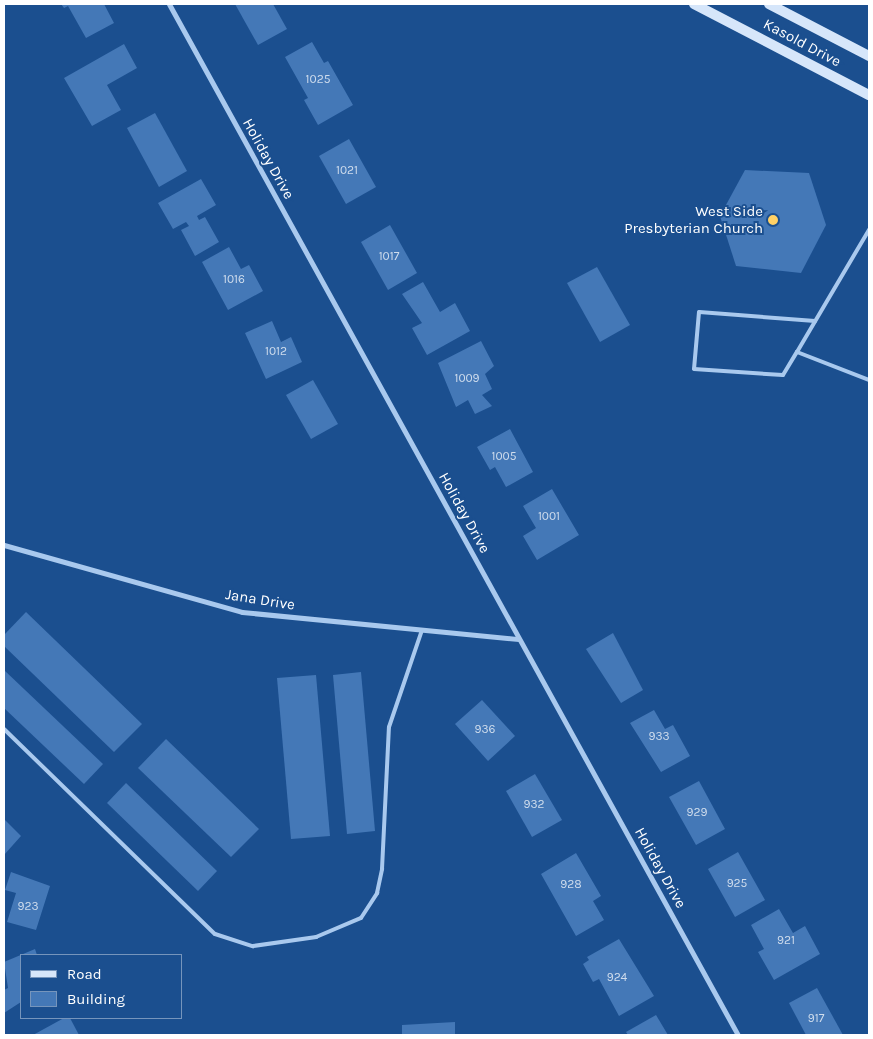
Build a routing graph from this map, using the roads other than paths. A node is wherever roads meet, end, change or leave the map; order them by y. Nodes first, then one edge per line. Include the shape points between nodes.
1 (169, 4) edge
2 (694, 4) edge
3 (769, 4) edge
4 (869, 56) edge
5 (869, 95) edge
6 (869, 230) edge
7 (815, 321) junction
8 (796, 352) junction
9 (869, 380) edge
10 (4, 545) edge
11 (422, 630) junction
12 (519, 639) junction
13 (4, 729) edge
14 (738, 1035) edge

1 - 12 street, Holiday Drive
2 - 5 main road, Kasold Drive
3 - 4 main road, Kasold Drive
6 - 7 lane
7 - 8 lane
7 - 8 lane via 699,312 694,369 783,375
8 - 9 lane
10 - 11 street, Jana Drive via 242,612
11 - 12 street, Jana Drive
11 - 13 lane via 389,727 382,868 377,893 361,918 316,937 253,946 215,934
12 - 14 street, Holiday Drive

